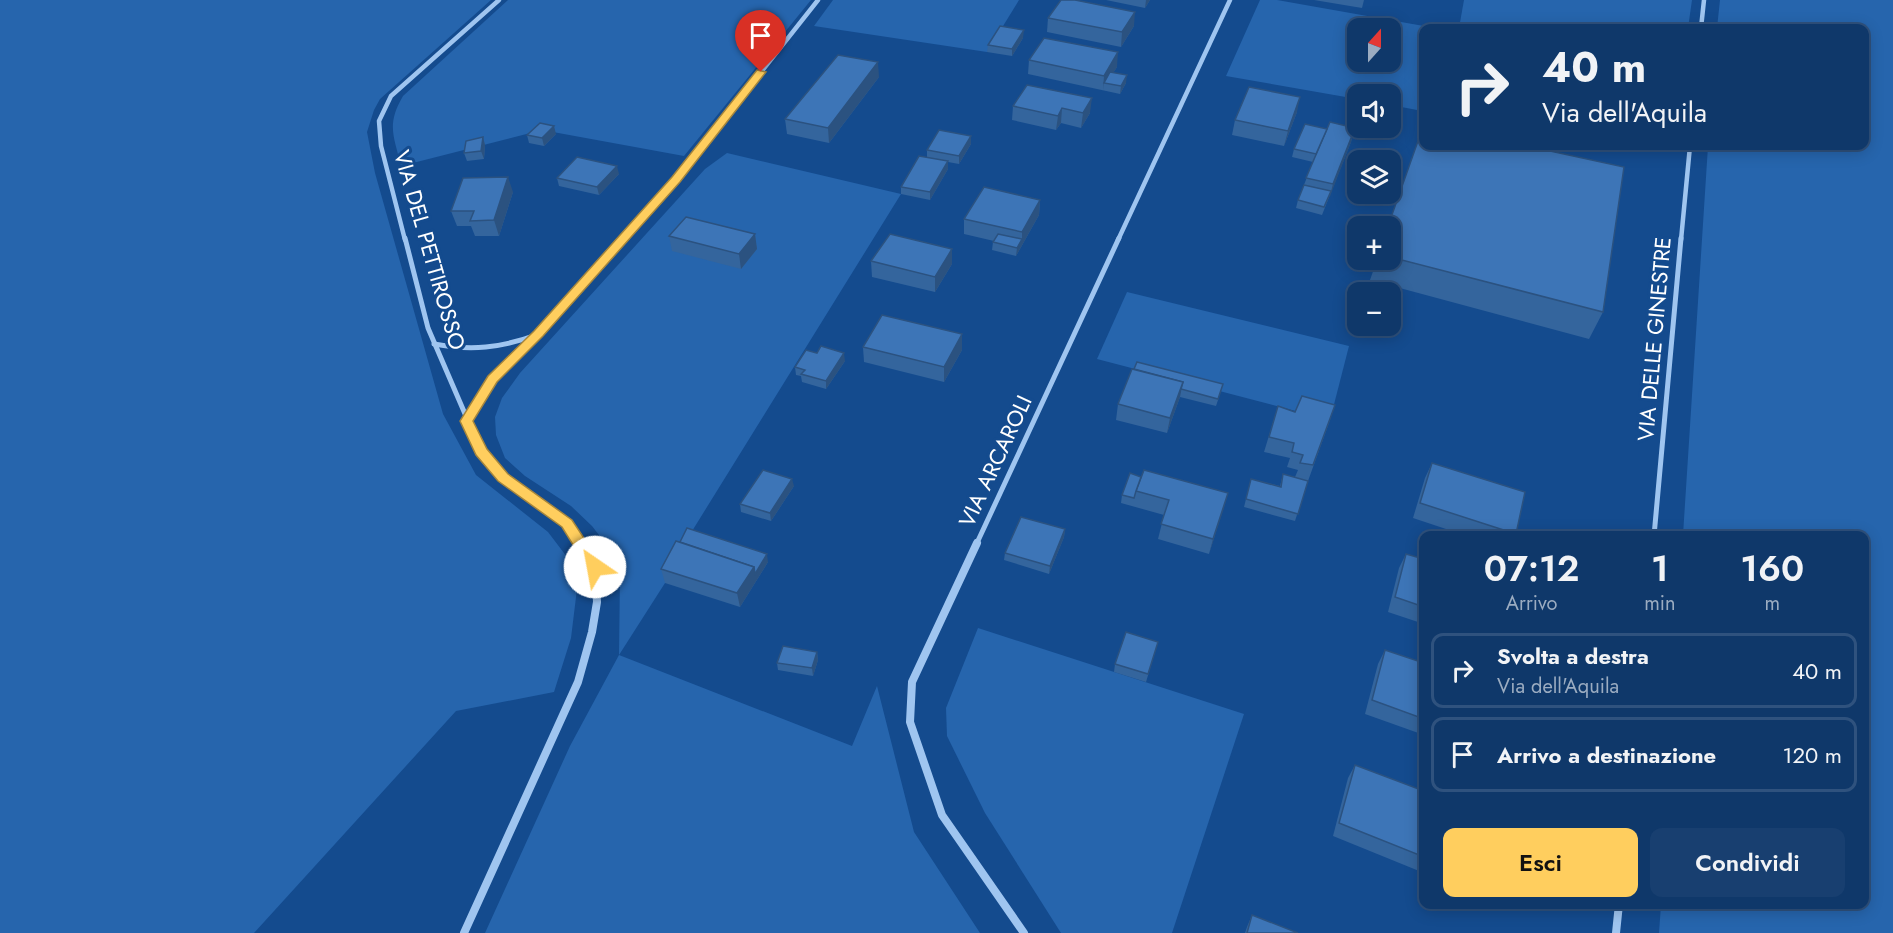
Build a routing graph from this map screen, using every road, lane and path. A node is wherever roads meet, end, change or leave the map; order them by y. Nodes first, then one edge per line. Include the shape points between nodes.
1 (499, 0) edge
2 (818, 0) edge
3 (1230, 0) edge
4 (1704, 0) edge
5 (1701, 24) edge
6 (1690, 150) edge
7 (538, 333) junction
8 (434, 344) junction
9 (467, 421) junction
10 (1654, 531) edge
11 (1618, 909) edge
12 (464, 933) edge
13 (1024, 933) edge
14 (1616, 933) edge

1 - 8 street, VIA DEL PETTIROSSO via 391,96 379,121 381,146
2 - 7 street via 676,180
3 - 13 street, VIA ARCAROLI via 912,682 910,722 942,814
4 - 5 street
6 - 10 street, VIA DELLE GINESTRE
7 - 8 street via 485,350 458,350
7 - 9 street via 492,379
8 - 9 street, VIA DEL PETTIROSSO
9 - 12 street, VIA DEL PETTIROSSO via 481,452 503,477 567,524 595,567 597,602 578,682
11 - 14 street

